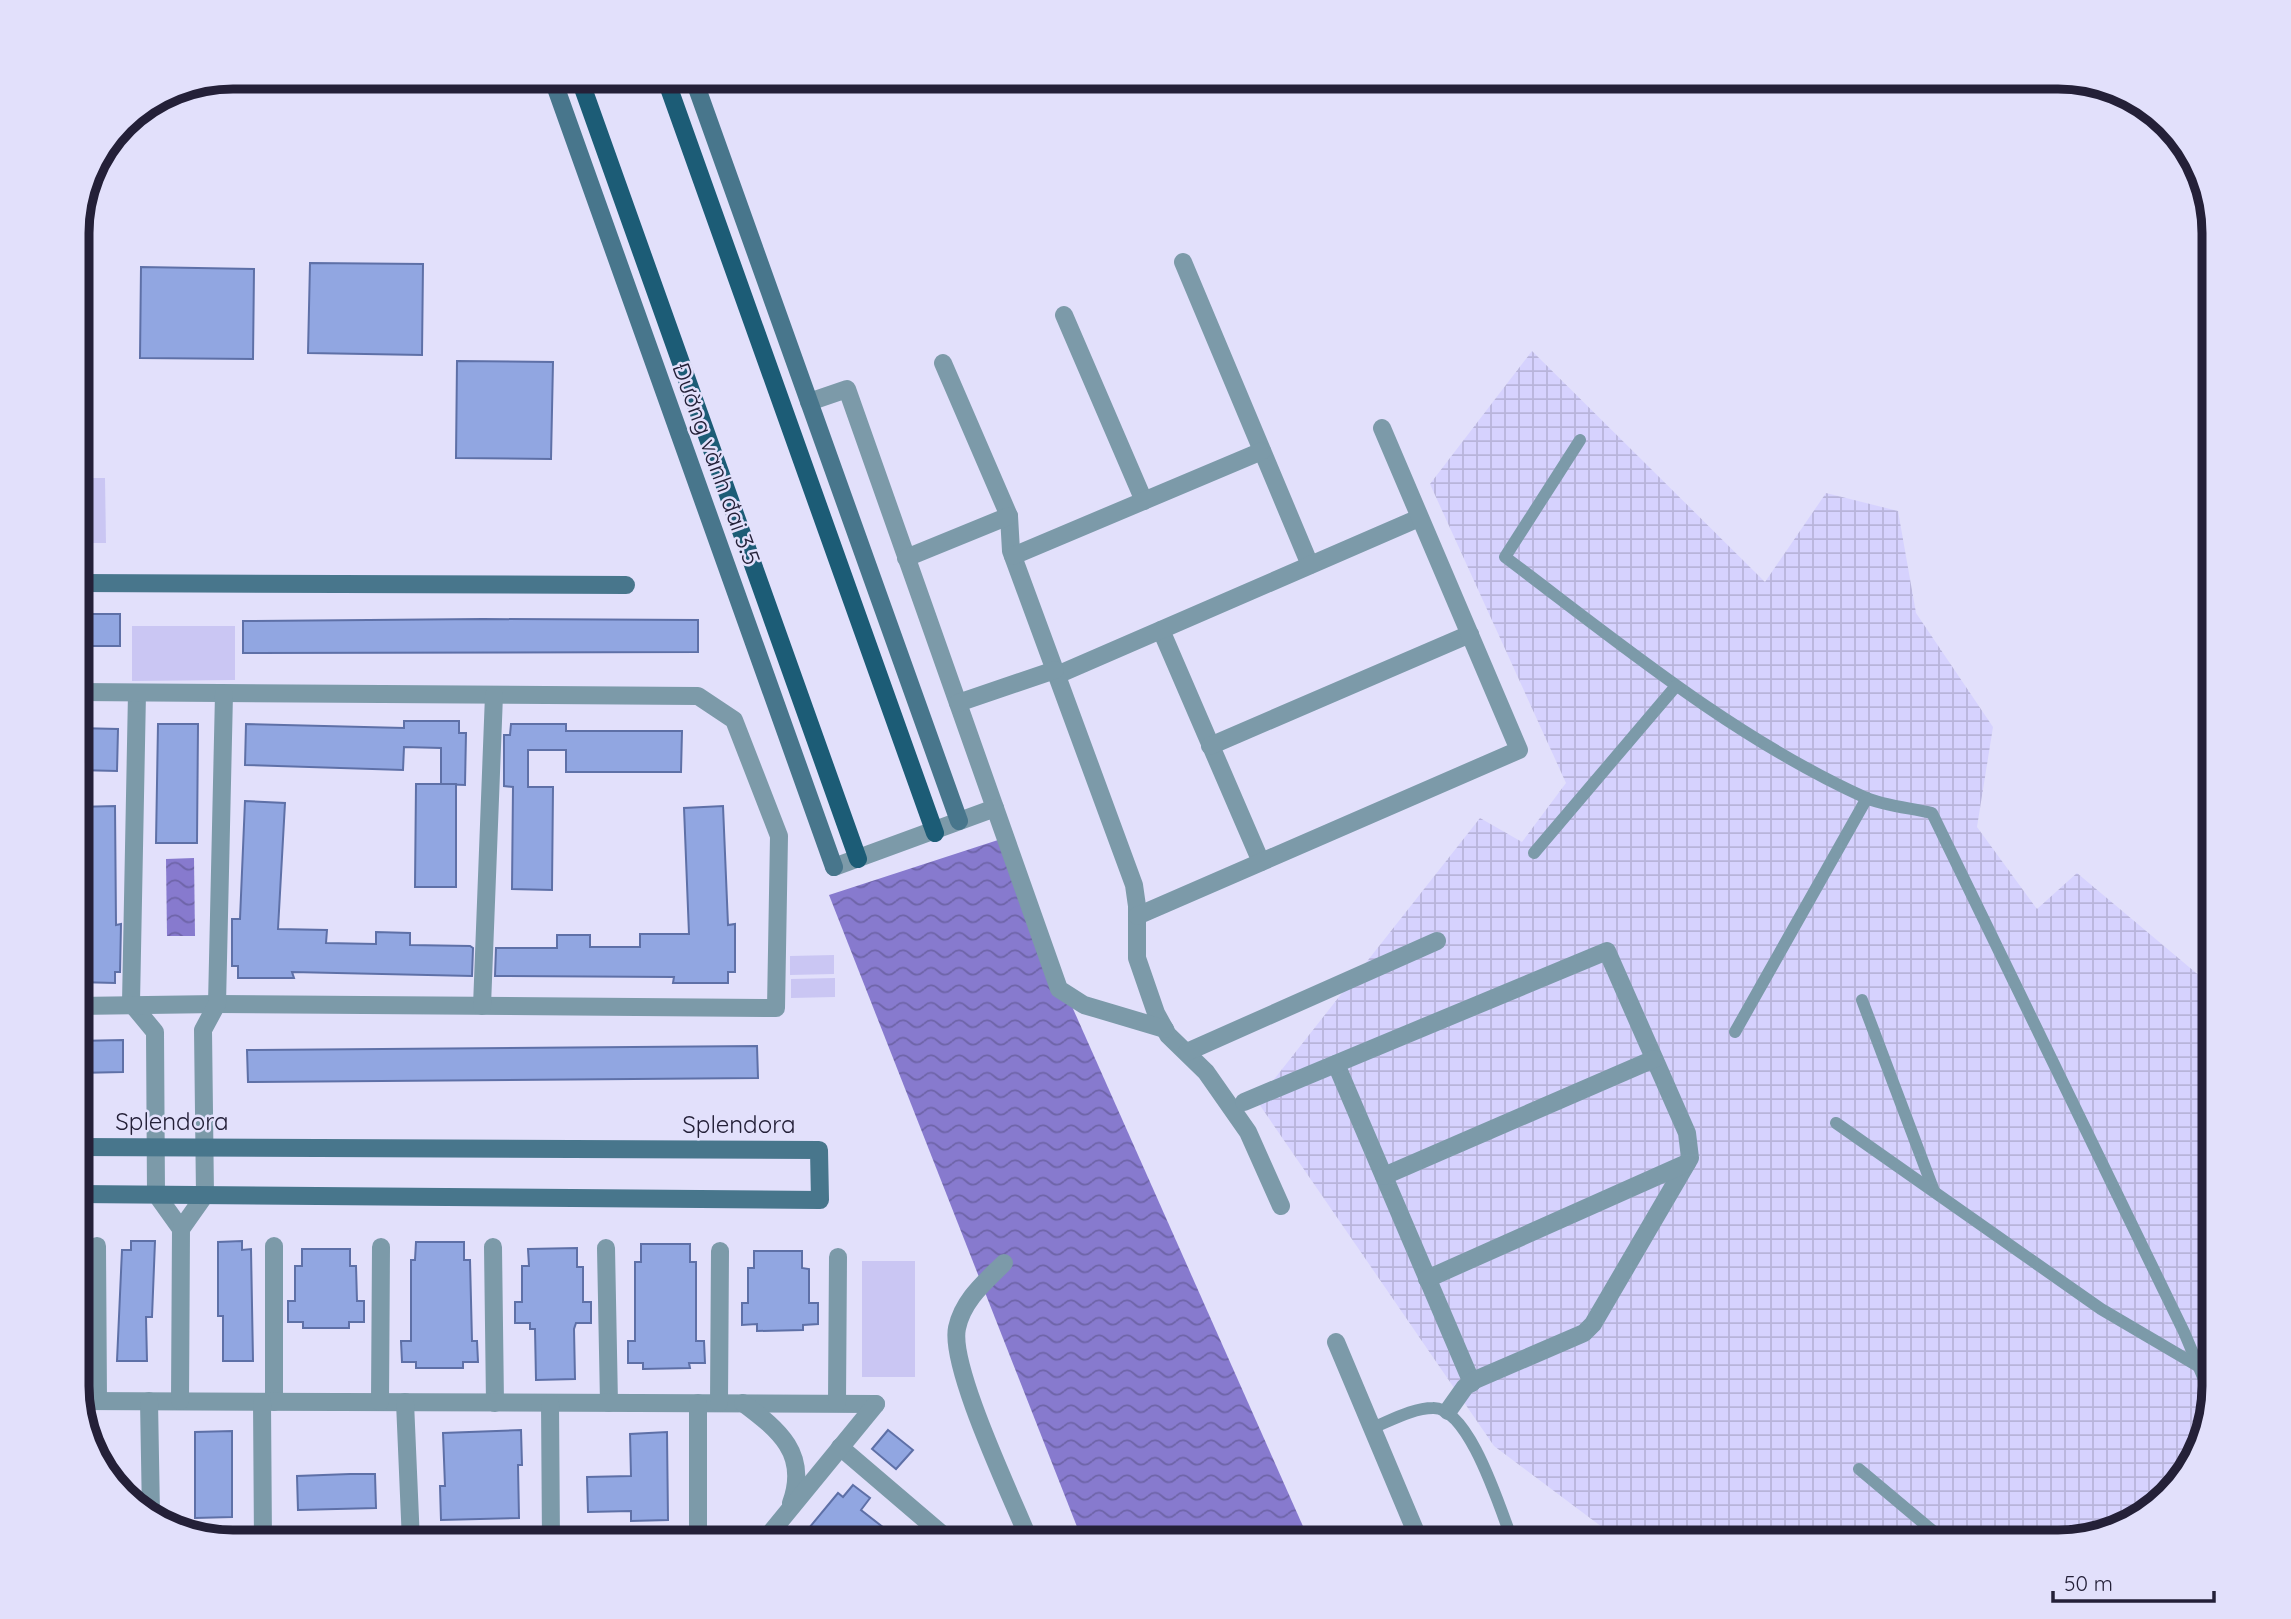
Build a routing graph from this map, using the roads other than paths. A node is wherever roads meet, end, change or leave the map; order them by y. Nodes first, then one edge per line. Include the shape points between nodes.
1 (557, 90) edge
2 (584, 90) edge
3 (670, 90) edge
4 (698, 90) edge
5 (1183, 262) dead end
6 (1064, 314) dead end
7 (943, 363) dead end
8 (809, 402) junction
9 (1382, 428) dead end
10 (1580, 440) dead end
11 (1262, 451) junction
12 (1144, 501) junction
13 (1009, 516) junction
14 (1419, 518) junction
15 (1013, 556) junction
16 (906, 558) junction
17 (1310, 565) junction
18 (90, 583) edge
19 (626, 585) dead end
20 (1161, 630) junction
21 (1470, 634) junction
22 (1056, 673) junction
23 (1676, 686) junction
24 (90, 692) edge
25 (137, 693) junction
26 (224, 694) junction
27 (494, 695) junction
28 (958, 703) junction
29 (1210, 746) junction
30 (1867, 798) junction
31 (995, 808) junction
32 (959, 821) junction
33 (935, 833) junction
34 (1534, 853) dead end
35 (858, 859) junction
36 (1261, 862) junction
37 (1137, 916) junction
38 (1437, 941) dead end
39 (1862, 1000) dead end
40 (217, 1004) junction
41 (133, 1005) junction
42 (90, 1006) edge
43 (482, 1006) junction
44 (1165, 1028) junction
45 (1735, 1032) dead end
46 (1187, 1052) junction
47 (1654, 1059) junction
48 (1336, 1064) junction
49 (1244, 1102) dead end
50 (1836, 1123) dead end
51 (204, 1146) junction
52 (90, 1147) edge
53 (155, 1147) junction
54 (1687, 1164) junction
55 (1384, 1176) junction
56 (1934, 1192) junction
57 (90, 1194) edge
58 (156, 1194) junction
59 (205, 1195) junction
60 (1281, 1206) dead end
61 (181, 1229) junction
62 (97, 1246) dead end
63 (274, 1246) dead end
64 (381, 1247) dead end
65 (493, 1247) dead end
66 (606, 1248) dead end
67 (720, 1251) dead end
68 (838, 1257) dead end
69 (1004, 1263) dead end
70 (1427, 1279) junction
71 (1336, 1342) dead end
72 (2199, 1366) junction
73 (2202, 1374) edge
74 (1472, 1383) junction
75 (91, 1401) edge
76 (98, 1401) junction
77 (149, 1401) junction
78 (180, 1401) junction
79 (268, 1402) junction
80 (380, 1402) junction
81 (405, 1402) junction
82 (495, 1403) junction
83 (550, 1403) junction
84 (609, 1403) junction
85 (698, 1403) junction
86 (719, 1403) junction
87 (743, 1403) junction
88 (837, 1403) junction
89 (1448, 1411) junction
90 (1372, 1428) junction
91 (840, 1447) junction
92 (1859, 1469) dead end
93 (151, 1503) edge
94 (780, 1521) junction
95 (698, 1527) dead end
96 (263, 1530) edge
97 (410, 1530) edge
98 (551, 1530) edge
99 (773, 1530) edge
100 (937, 1530) edge
101 (1025, 1530) edge
102 (1415, 1530) edge
103 (1508, 1530) edge
104 (1932, 1530) edge

1 - 35 street, Đường vành đai 3.5 via 834,867
2 - 35 main road, Đường vành đai 3.5
3 - 33 main road
4 - 8 street
5 - 11 street
6 - 12 street
7 - 13 street
8 - 16 street via 847,389
8 - 32 street
9 - 14 street
10 - 23 lane via 1504,557
11 - 12 street
11 - 17 street
12 - 15 street
13 - 15 street
13 - 16 street
14 - 17 street
14 - 21 street
15 - 22 street
16 - 28 street
17 - 20 street
18 - 19 street
20 - 22 street
20 - 29 street
21 - 29 street
21 - 36 street via 1519,750
22 - 28 street
22 - 37 street via 1134,885
23 - 30 lane via 1739,728
23 - 34 lane
24 - 25 street
25 - 26 street
25 - 41 street
26 - 27 street
26 - 40 street
27 - 43 street
27 - 43 street via 698,696 734,720 779,836 776,1008
28 - 31 street
29 - 36 street
30 - 45 lane
30 - 72 lane via 1932,813
31 - 32 street
31 - 44 street via 1059,989 1084,1005
32 - 33 street
33 - 35 street
36 - 37 street
37 - 44 street via 1137,958
38 - 46 street
39 - 56 lane
40 - 41 street
40 - 43 street
40 - 51 street via 203,1030
41 - 42 street
41 - 53 street via 155,1032
44 - 46 street
46 - 60 street via 1248,1132
47 - 48 street via 1607,951
47 - 54 street via 1687,1133 1691,1154
47 - 55 street
48 - 49 street
48 - 55 street
50 - 56 lane
51 - 53 street, Splendora
51 - 59 street
51 - 59 street, Splendora via 819,1150 820,1200
52 - 53 street, Splendora
53 - 58 street
54 - 70 street
54 - 74 street via 1584,1333
55 - 70 street
56 - 72 lane via 2101,1309
57 - 58 street, Splendora
58 - 59 street, Splendora
58 - 61 street
59 - 61 street
61 - 78 street
62 - 76 street
63 - 79 street
64 - 80 street
65 - 82 street
66 - 84 street
67 - 86 street
68 - 88 street
69 - 101 street via 970,1298 957,1329 956,1347 965,1381
70 - 74 street
71 - 90 street
72 - 73 lane
74 - 89 street
75 - 76 street
76 - 77 street
77 - 78 street
77 - 93 street
78 - 79 street
79 - 80 street
79 - 96 street
80 - 81 street
81 - 82 street
81 - 97 street
82 - 83 street
83 - 84 street
83 - 98 street
84 - 85 street
85 - 86 street
85 - 95 street
86 - 87 street
87 - 88 street
87 - 94 street via 782,1435 794,1455 797,1478 792,1501
88 - 91 street via 876,1404
89 - 90 lane via 1435,1407
89 - 103 lane via 1466,1429
90 - 102 street
91 - 94 street
91 - 100 street
92 - 104 lane
94 - 99 street

